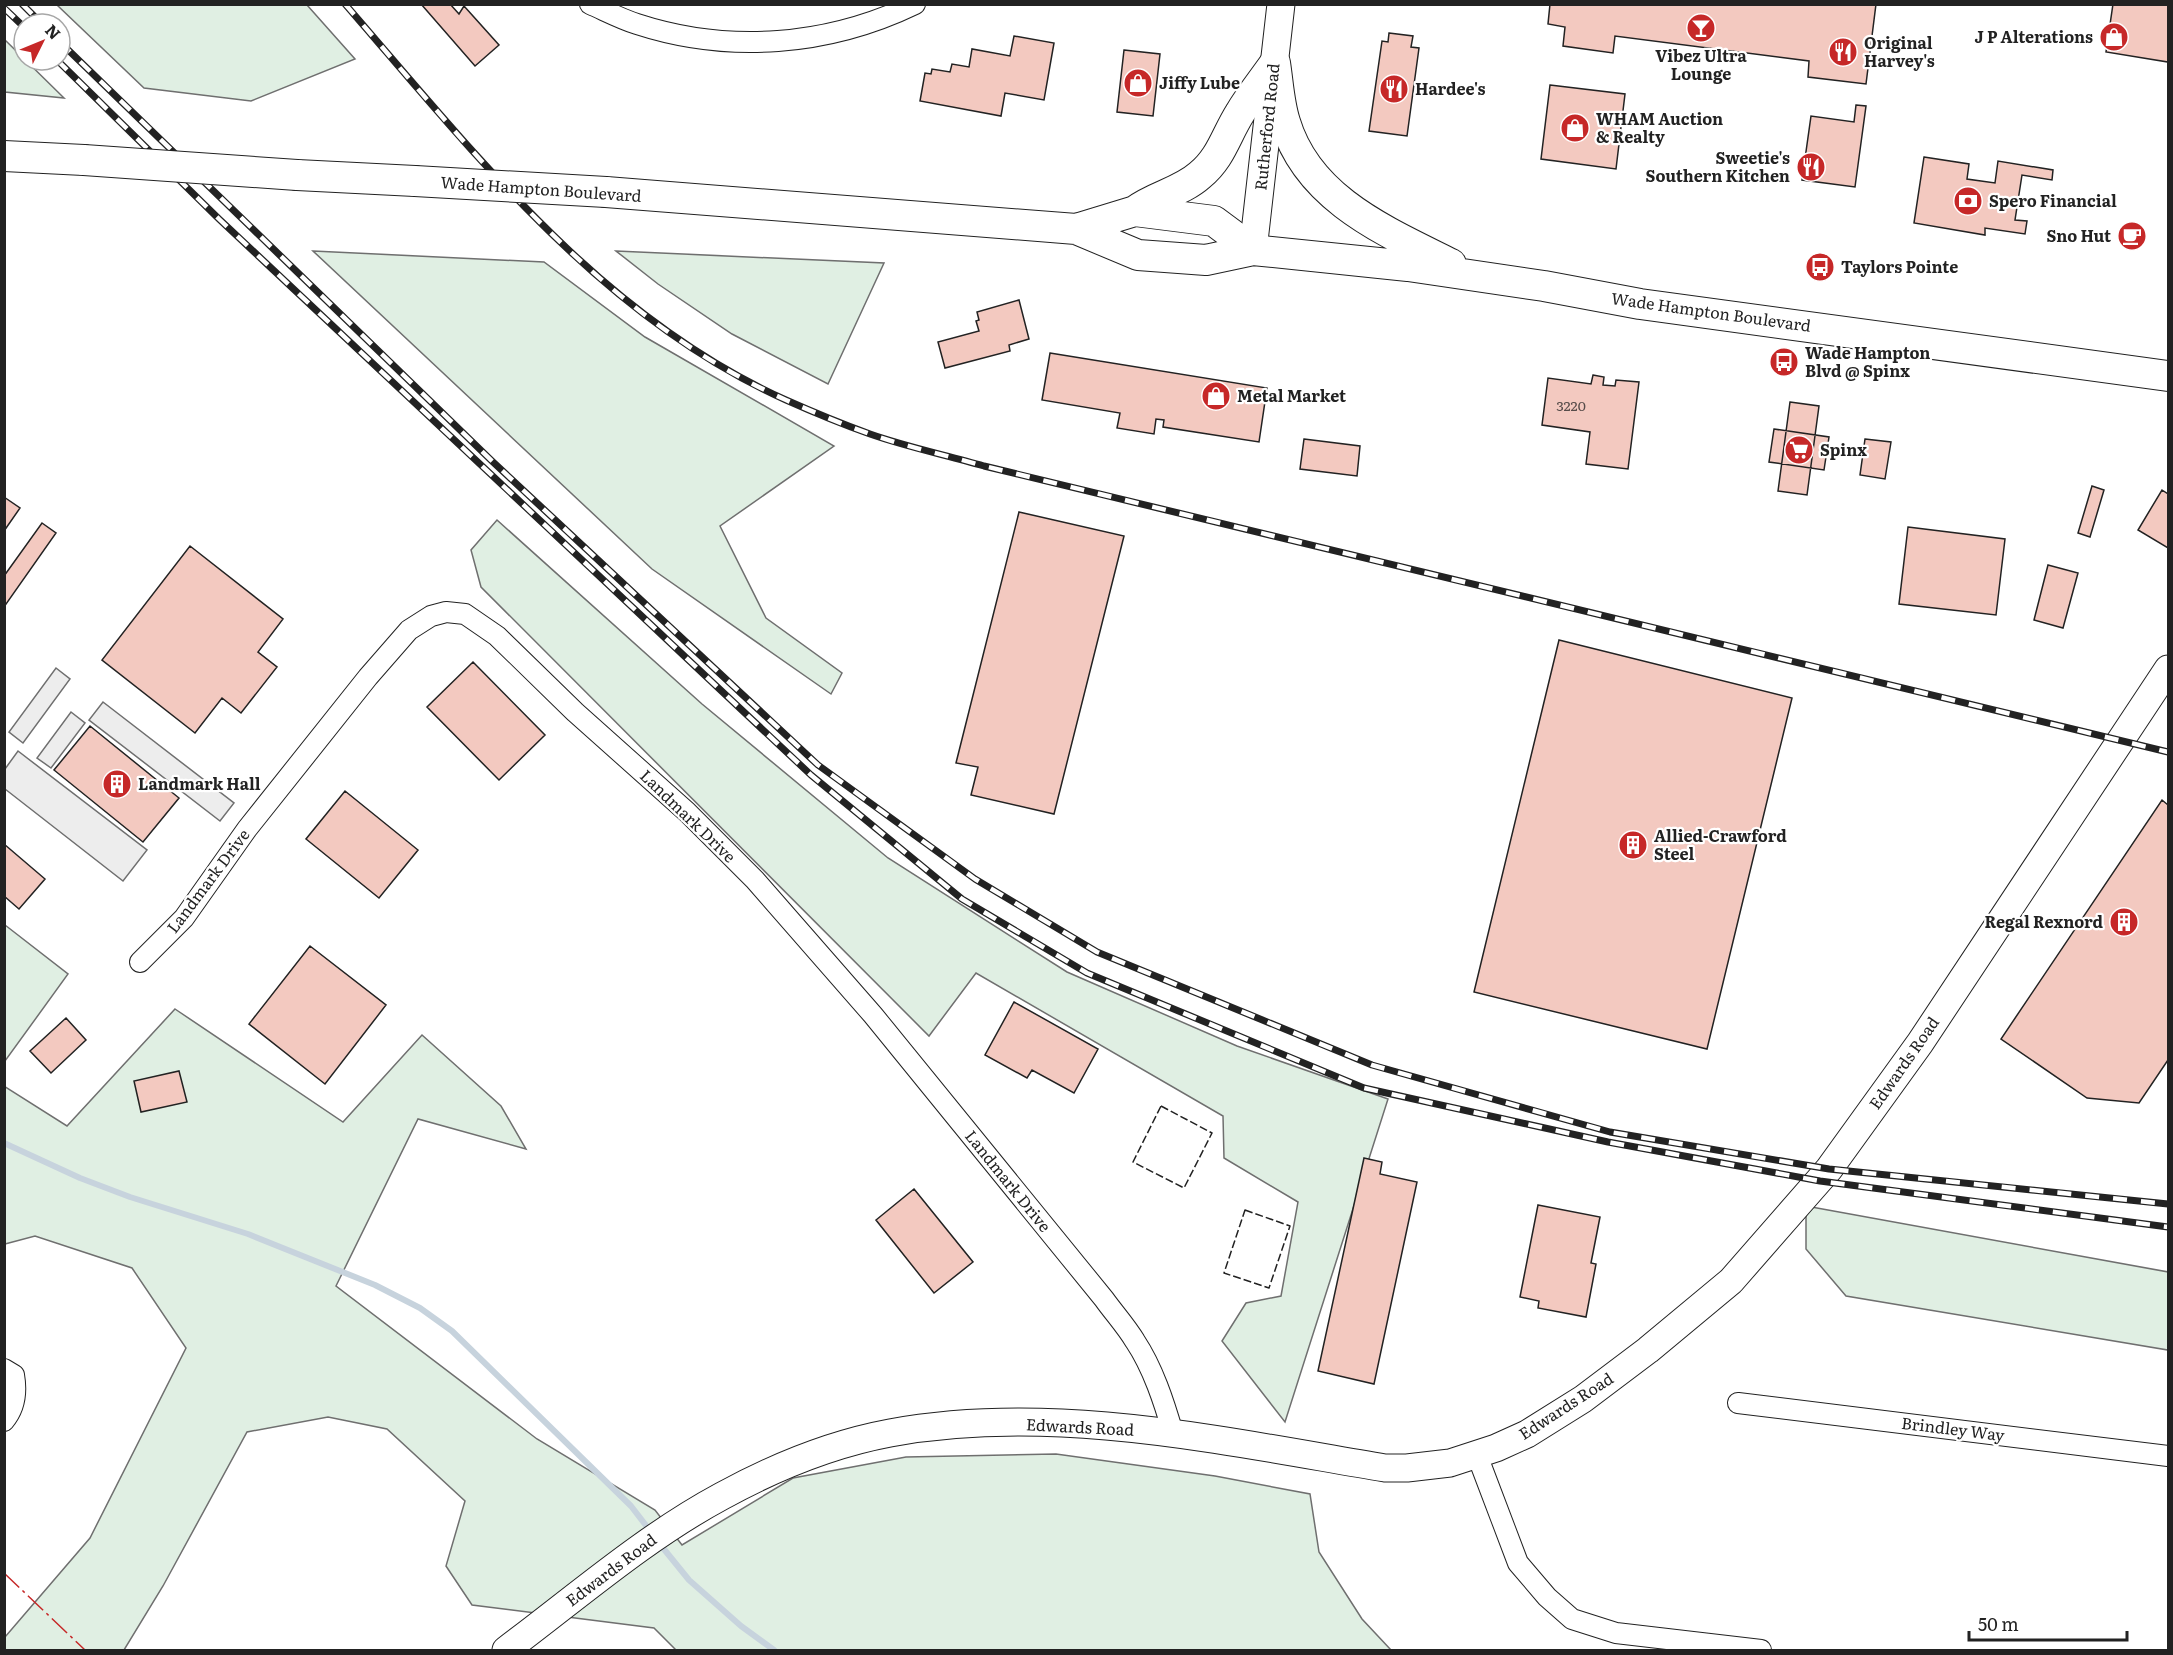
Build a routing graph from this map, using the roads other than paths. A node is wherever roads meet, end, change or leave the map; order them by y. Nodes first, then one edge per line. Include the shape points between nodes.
1 (590, 4) edge
2 (915, 4) edge
3 (1281, 4) edge
4 (1275, 63) junction
5 (4, 156) edge
6 (1135, 211) junction
7 (1076, 229) junction
8 (1253, 250) junction
9 (1478, 277) junction
10 (2169, 376) edge
11 (2169, 669) edge
12 (140, 963) dead end
13 (4, 1369) edge
14 (1738, 1403) dead end
15 (4, 1421) edge
16 (1173, 1433) junction
17 (1477, 1455) junction
18 (2169, 1456) edge
19 (506, 1650) edge
20 (1761, 1650) edge

1 - 2 street via 636,24 682,36 772,43 856,28
3 - 4 main road, Rutherford Road
4 - 6 main road via 1240,112 1219,156 1209,167 1188,184
4 - 8 main road, Rutherford Road
4 - 9 main road via 1285,122 1303,163 1322,186 1360,216
5 - 7 main road, Wade Hampton Boulevard, bridge via 606,192
6 - 7 main road, Wade Hampton Boulevard
6 - 8 main road, Wade Hampton Boulevard via 1214,222
7 - 8 main road, Wade Hampton Boulevard via 1138,255 1206,260
8 - 9 main road, Wade Hampton Boulevard
9 - 10 main road, Wade Hampton Boulevard via 1640,304
11 - 17 main road, Edwards Road via 1920,1043 1820,1181 1731,1281 1648,1350 1552,1419
12 - 16 street, Landmark Drive via 184,918 247,829 409,630 431,616 446,612 465,614 497,636 702,827 755,880 873,1015 1135,1340 1148,1363
13 - 15 street via 14,1375 16,1387 14,1405
14 - 18 street, Brindley Way
16 - 17 main road, Edwards Road via 1385,1468 1429,1467
16 - 19 main road, Edwards Road via 1025,1423 933,1426 889,1433 810,1455 722,1496 662,1531
17 - 20 street via 1518,1563 1572,1619 1616,1633

